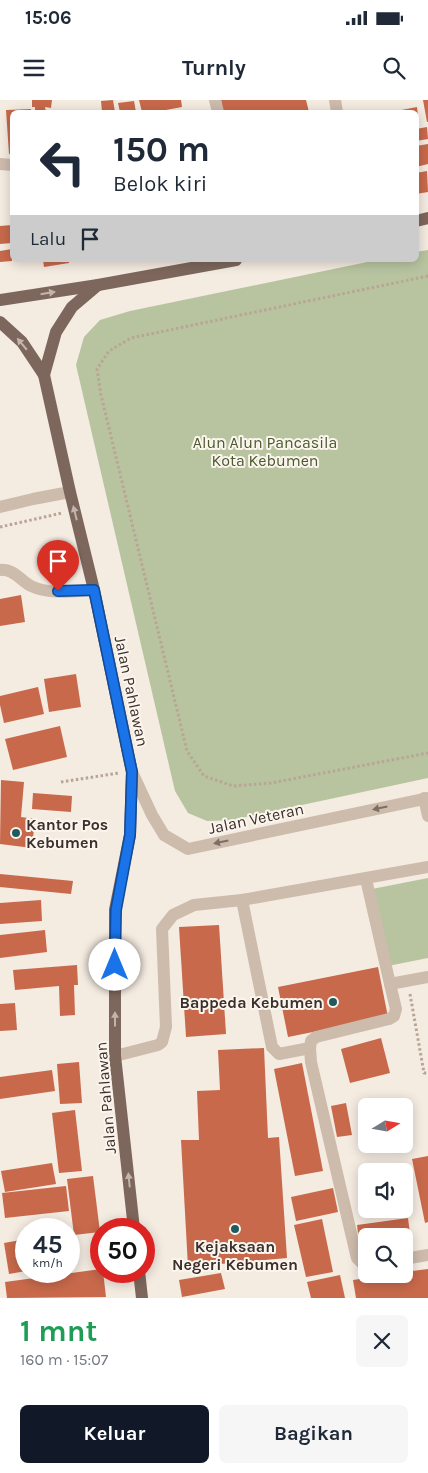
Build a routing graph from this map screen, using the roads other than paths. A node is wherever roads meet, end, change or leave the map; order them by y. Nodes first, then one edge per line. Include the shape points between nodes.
1 (225, 262) edge
2 (98, 285) junction
3 (0, 300) edge
4 (0, 322) edge
5 (44, 375) junction
6 (70, 492) junction
7 (0, 507) edge
8 (0, 570) edge
9 (94, 590) junction
10 (132, 772) junction
11 (426, 798) edge
12 (428, 816) edge
13 (428, 867) edge
14 (366, 879) junction
15 (242, 900) junction
16 (428, 977) edge
17 (390, 984) junction
18 (310, 1048) junction
19 (115, 1056) junction
20 (133, 1218) edge
21 (428, 1255) edge
22 (413, 1258) edge
23 (358, 1259) edge
24 (140, 1283) edge
25 (142, 1298) edge

1 - 2 main road, Jalan Pahlawan
3 -> 2 main road, Jalan Pahlawan
2 - 5 main road, Jalan Pahlawan via 72,307 56,332
5 -> 4 main road, Jalan Pahlawan via 22,342
5 - 6 main road, Jalan Pahlawan
6 - 7 street
9 -> 6 main road, Jalan Pahlawan
8 - 9 street via 12,573 43,591
9 - 10 main road, Jalan Pahlawan
11 -> 10 street, Jalan Veteran via 188,849 164,835
19 -> 10 main road, Jalan Pahlawan via 116,910 130,835
11 - 12 street
13 - 14 street
14 - 15 street
14 - 17 street
15 - 18 street via 272,1047 279,1054
15 - 19 street via 194,905 173,915 162,929 166,1027 162,1042
16 - 17 street
17 - 18 street via 396,1009 394,1016 316,1037
18 - 23 street
20 -> 19 main road, Jalan Pahlawan
21 - 22 street
24 - 25 main road

